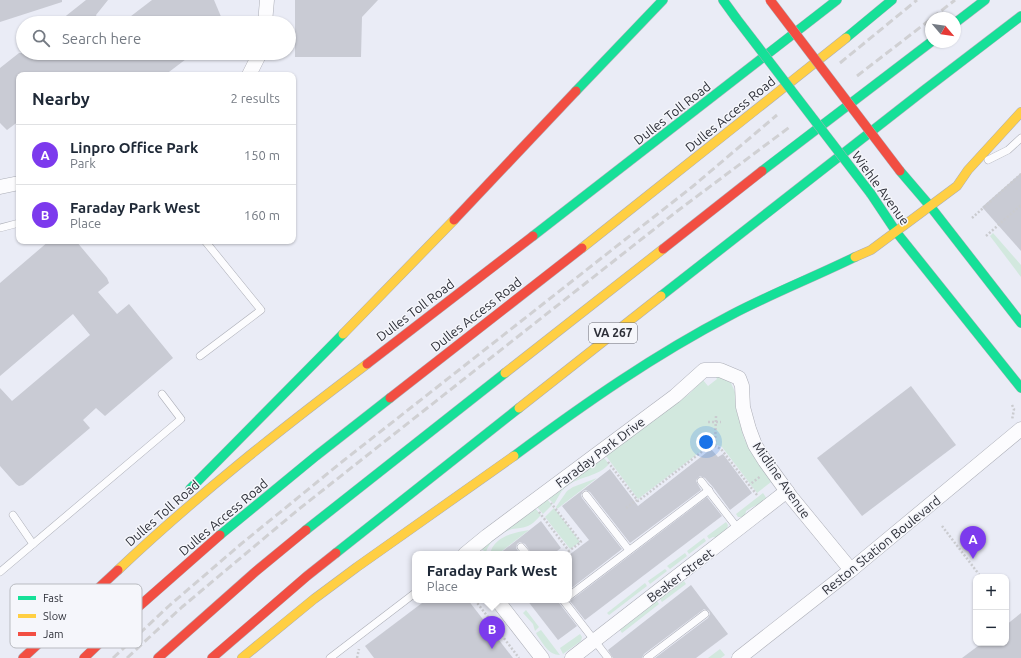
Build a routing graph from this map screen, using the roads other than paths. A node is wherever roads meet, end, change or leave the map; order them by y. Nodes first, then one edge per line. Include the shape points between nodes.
1 (267, 0) edge
2 (663, 0) edge
3 (723, 0) edge
4 (770, 0) edge
5 (837, 0) edge
6 (892, 0) edge
7 (985, 0) edge
8 (266, 16) edge
9 (1021, 16) edge
10 (961, 18) edge
11 (925, 47) edge
12 (256, 60) edge
13 (250, 72) edge
14 (1021, 112) edge
15 (1021, 138) edge
16 (968, 170) junction
17 (16, 184) edge
18 (0, 187) edge
19 (930, 206) junction
20 (16, 224) edge
21 (0, 228) edge
22 (897, 233) junction
23 (207, 244) edge
24 (1021, 323) edge
25 (200, 356) dead end
26 (739, 378) joint
27 (1021, 388) edge
28 (162, 394) dead end
29 (1021, 429) edge
30 (701, 480) dead end
31 (709, 490) junction
32 (788, 491) junction
33 (586, 495) dead end
34 (183, 496) dead end
35 (167, 513) dead end
36 (13, 515) dead end
37 (738, 530) junction
38 (33, 544) junction
39 (521, 547) dead end
40 (629, 550) junction
41 (469, 551) edge
42 (524, 551) edge
43 (851, 570) junction
44 (0, 572) edge
45 (98, 584) edge
46 (103, 584) edge
47 (572, 594) edge
48 (412, 595) edge
49 (499, 603) edge
50 (566, 603) edge
51 (142, 604) edge
52 (705, 614) dead end
53 (594, 640) junction
54 (34, 648) edge
55 (95, 648) edge
56 (23, 658) edge
57 (84, 658) edge
58 (158, 658) edge
59 (212, 658) edge
60 (242, 658) edge
61 (330, 658) edge
62 (542, 658) edge
63 (572, 658) edge
64 (608, 658) edge
65 (647, 658) edge
66 (739, 658) edge

1 - 8 street
2 - 34 main road via 427,249
3 - 22 main road, Wiehle Avenue, bridge via 871,194
4 - 19 main road, Wiehle Avenue, bridge via 900,171
5 - 46 main road, Dulles Toll Road via 287,426 188,507
6 - 51 main road, Dulles Access Road via 237,520
7 - 10 main road
9 - 59 main road, VA 267 via 472,444 308,576
11 - 58 main road via 310,526
12 - 13 street
14 - 16 main road
15 - 16 lane via 1008,150
16 - 19 main road via 957,186
17 - 18 street
19 - 22 main road
19 - 24 main road, Wiehle Avenue
20 - 21 lane
22 - 27 main road, Wiehle Avenue
22 - 60 main road via 872,250 731,315 646,364 570,414 363,562
23 - 25 lane via 261,310
26 - 32 street, Midline Avenue via 749,429 756,445
26 - 41 street, Faraday Park Drive via 720,370 704,370 675,396
28 - 38 lane via 181,419
29 - 43 street, Reston Station Boulevard
30 - 31 lane
31 - 37 lane
31 - 40 lane
32 - 37 street, Beaker Street
32 - 43 street, Midline Avenue
33 - 40 lane
35 - 45 main road
36 - 38 lane
37 - 53 street, Beaker Street
38 - 44 lane
39 - 42 lane
40 - 47 lane
43 - 66 street, Reston Station Boulevard
48 - 61 lane
49 - 62 street
50 - 53 lane
52 - 65 lane
53 - 63 street, Beaker Street
53 - 64 lane
54 - 56 main road, Dulles Toll Road
55 - 57 main road, Dulles Access Road

